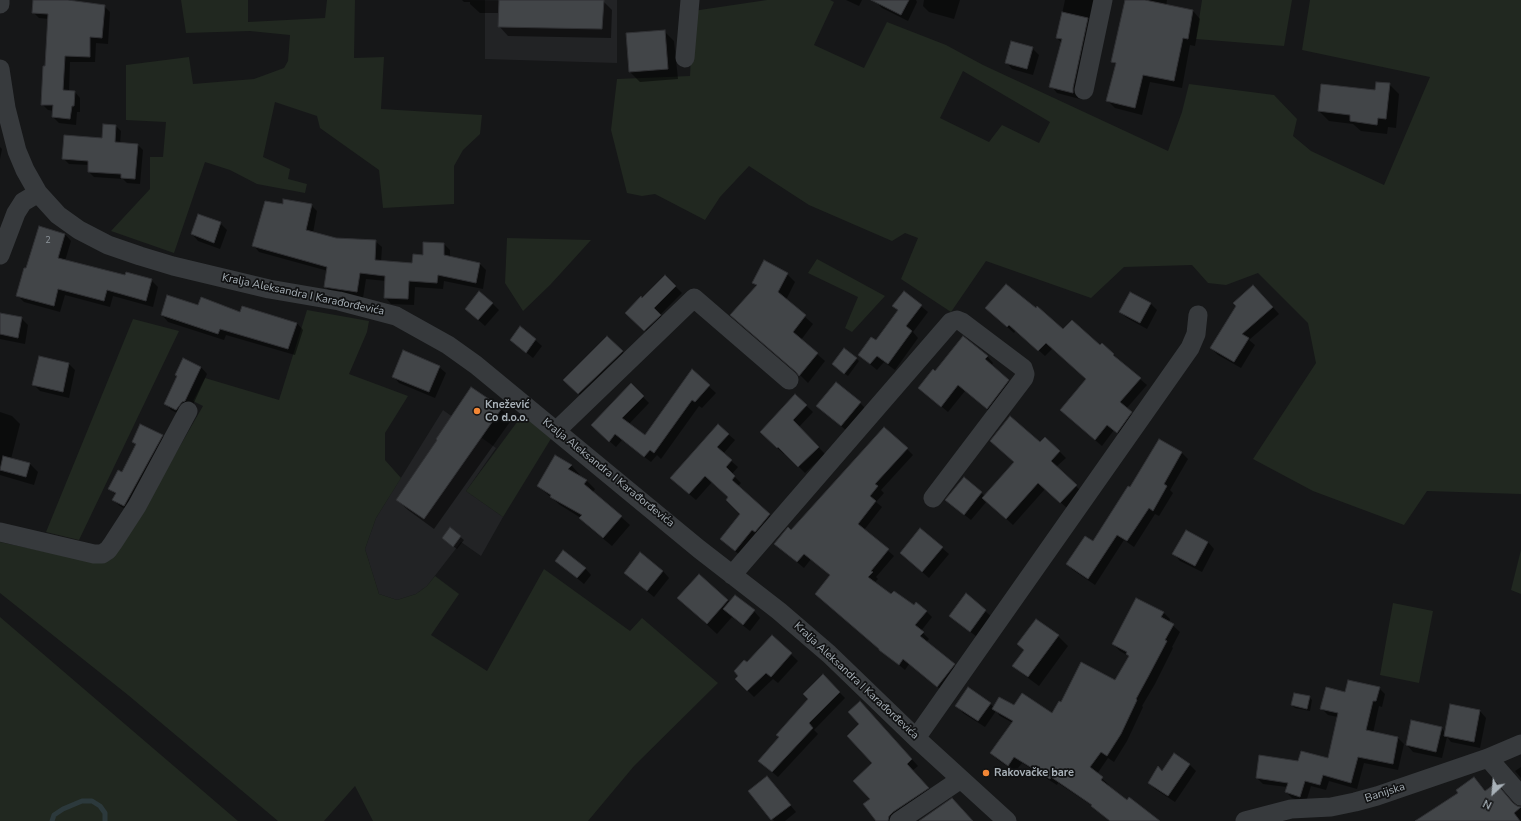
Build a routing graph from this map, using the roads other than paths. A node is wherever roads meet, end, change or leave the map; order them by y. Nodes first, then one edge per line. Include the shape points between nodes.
1 (0, 0) edge
2 (690, 0) edge
3 (1103, 0) edge
4 (0, 4) edge
5 (685, 58) dead end
6 (0, 69) edge
7 (1084, 90) dead end
8 (38, 193) junction
9 (0, 255) edge
10 (1198, 315) dead end
11 (789, 380) dead end
12 (188, 411) dead end
13 (556, 431) junction
14 (933, 498) dead end
15 (0, 532) edge
16 (732, 575) junction
17 (916, 738) junction
18 (1521, 744) edge
19 (1488, 758) junction
20 (962, 779) junction
21 (1521, 796) edge
22 (900, 821) edge
23 (1007, 821) edge
24 (1245, 821) edge

1 - 4 street
2 - 5 street
3 - 7 street
6 - 8 street, Kralja Aleksandra I Karađorđevića via 6,108 17,151
8 - 9 street via 23,202 16,213
8 - 13 street, Kralja Aleksandra I Karađorđevića via 58,215 79,230 133,254 262,288 339,301 396,316 448,345 476,365
10 - 17 street via 1196,334 1190,348
11 - 13 street via 694,298
12 - 15 street via 137,506 108,550 102,554
13 - 16 street, Kralja Aleksandra I Karađorđevića
14 - 16 street via 1025,374 1023,368 957,320 951,322
16 - 17 street, Kralja Aleksandra I Karađorđevića via 829,654
17 - 20 street, Kralja Aleksandra I Karađorđevića
18 - 19 street, Banijska
19 - 21 street
19 - 24 street, Banijska via 1355,802 1331,807 1291,809
20 - 22 street
20 - 23 street, Kralja Aleksandra I Karađorđevića

